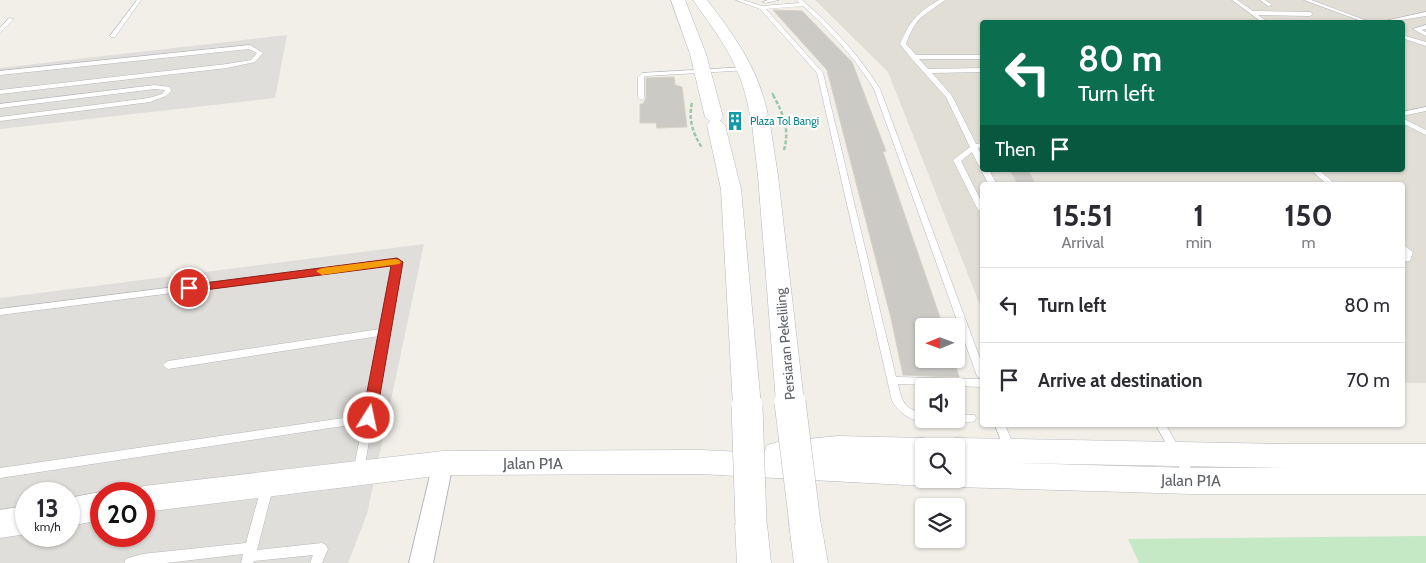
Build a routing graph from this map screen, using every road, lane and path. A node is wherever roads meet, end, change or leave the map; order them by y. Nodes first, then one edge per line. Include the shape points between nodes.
1 (139, 0) edge
2 (678, 0) edge
3 (700, 0) edge
4 (738, 0) edge
5 (777, 0) edge
6 (943, 0) edge
7 (1234, 0) edge
8 (1262, 0) edge
9 (1306, 0) edge
10 (801, 2) edge
11 (764, 5) junction
12 (1270, 5) dead end
13 (1252, 13) junction
14 (1310, 14) dead end
15 (1424, 16) edge
16 (11, 19) dead end
17 (1262, 20) edge
18 (1361, 20) edge
19 (1397, 20) edge
20 (1426, 27) edge
21 (0, 31) edge
22 (1426, 34) edge
23 (113, 36) dead end
24 (1405, 37) edge
25 (1426, 44) edge
26 (913, 57) junction
27 (980, 57) edge
28 (747, 69) junction
29 (980, 70) edge
30 (703, 71) junction
31 (926, 71) junction
32 (0, 74) edge
33 (0, 92) edge
34 (641, 98) dead end
35 (0, 106) edge
36 (1426, 109) edge
37 (1405, 113) edge
38 (0, 119) edge
39 (1405, 121) edge
40 (1422, 129) edge
41 (1426, 133) edge
42 (980, 146) edge
43 (974, 147) junction
44 (980, 160) edge
45 (1317, 172) edge
46 (1329, 182) edge
47 (980, 206) edge
48 (1405, 249) edge
49 (1405, 259) edge
50 (0, 312) edge
51 (384, 332) junction
52 (168, 365) dead end
53 (980, 371) edge
54 (891, 380) junction
55 (980, 384) edge
56 (915, 415) edge
57 (369, 418) junction
58 (965, 418) edge
59 (971, 418) dead end
60 (1162, 427) edge
61 (915, 450) edge
62 (965, 450) edge
63 (1010, 451) edge
64 (1177, 454) junction
65 (1426, 456) edge
66 (700, 462) junction
67 (443, 463) junction
68 (965, 470) edge
69 (360, 472) junction
70 (0, 473) edge
71 (915, 473) edge
72 (1192, 481) junction
73 (1426, 481) edge
74 (268, 482) junction
75 (155, 497) edge
76 (15, 522) edge
77 (0, 524) edge
78 (249, 556) edge
79 (130, 563) edge
80 (316, 563) edge
81 (421, 563) edge
82 (754, 563) edge
83 (811, 563) edge

1 - 23 lane
2 - 30 main road
3 - 28 main road, Persiaran Pekeliling
4 - 11 lane
5 - 11 lane
6 - 26 lane via 923,12 910,25 903,44
7 - 13 lane
8 - 12 lane
9 - 18 lane
10 - 11 lane
10 - 53 lane via 852,53 876,89
11 - 54 lane via 820,73
13 - 14 lane
13 - 17 lane
15 - 19 lane
16 - 21 lane
20 - 22 lane via 1416,29
24 - 25 lane
26 - 27 lane
26 - 31 lane
28 - 30 lane
28 - 83 main road, Persiaran Pekeliling, bridge via 754,89 768,176 790,402
29 - 31 lane
30 - 34 lane via 644,74 641,77
30 - 82 main road, bridge via 732,189
31 - 43 lane via 949,96
32 - 33 lane via 250,48 260,53 253,61 227,66
35 - 38 lane via 168,88 164,95 150,100
36 - 37 lane
39 - 40 lane
40 - 41 lane
42 - 43 lane
43 - 44 lane
43 - 47 lane via 958,160
45 - 46 lane
48 - 49 lane via 1409,252
50 - 51 lane via 397,262
51 - 52 lane
51 - 57 lane
54 - 55 lane
54 - 56 lane via 897,402 902,409
57 - 69 lane
57 - 70 lane
58 - 59 lane
60 - 64 lane
61 - 66 main road via 838,448
62 - 63 main road
63 - 64 main road
63 - 68 main road, Jalan P1A
63 - 72 main road, Jalan P1A
64 - 65 main road
64 - 72 lane
66 - 67 main road, Jalan P1A
66 - 71 main road, Jalan P1A
67 - 69 main road, Jalan P1A
67 - 81 street
69 - 74 main road, Jalan P1A
72 - 73 main road, Jalan P1A
74 - 75 main road, Jalan P1A
74 - 78 lane
76 - 77 main road
78 - 79 lane
78 - 80 lane via 322,549

